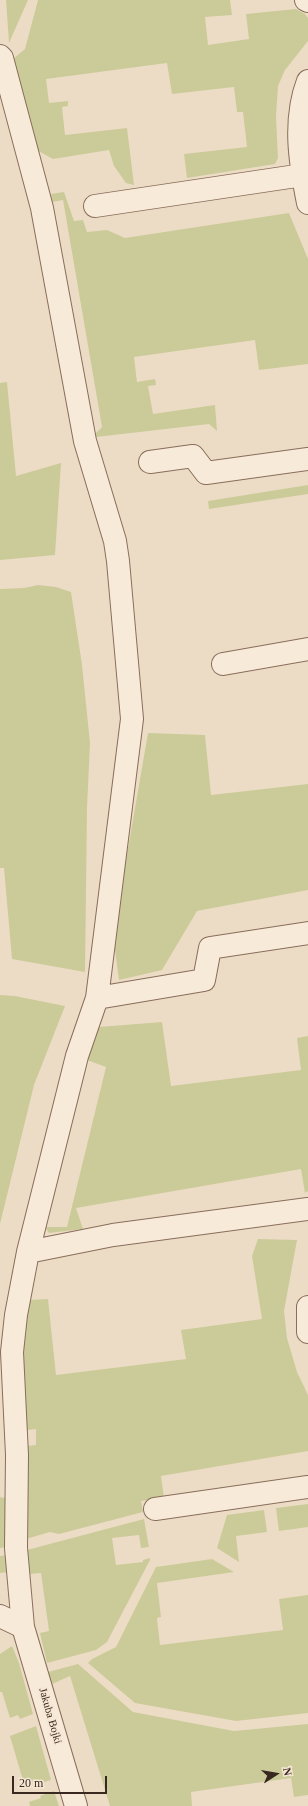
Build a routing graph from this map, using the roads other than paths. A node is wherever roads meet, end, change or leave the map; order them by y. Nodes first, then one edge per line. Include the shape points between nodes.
1 (0, 56) edge
2 (308, 81) edge
3 (303, 175) junction
4 (308, 203) edge
5 (95, 206) dead end
6 (308, 459) edge
7 (150, 462) dead end
8 (308, 649) edge
9 (223, 664) dead end
10 (308, 933) edge
11 (96, 998) junction
12 (308, 1210) edge
13 (28, 1252) junction
14 (308, 1307) edge
15 (308, 1332) edge
16 (308, 1487) edge
17 (155, 1508) dead end
18 (0, 1616) edge
19 (23, 1627) junction
20 (76, 1806) edge

1 - 11 street, Jakuba Bojki via 42,208 85,441 115,541 118,561 132,719
2 - 3 street via 300,106
3 - 4 street
3 - 5 street
6 - 7 street via 206,473 193,456
8 - 9 street
10 - 11 street via 210,948 204,980
11 - 13 street, Jakuba Bojki via 77,1056
12 - 13 street via 113,1235
13 - 19 street, Jakuba Bojki via 12,1352 17,1455 16,1548
14 - 15 street
16 - 17 street
18 - 19 street
19 - 20 street, Jakuba Bojki

